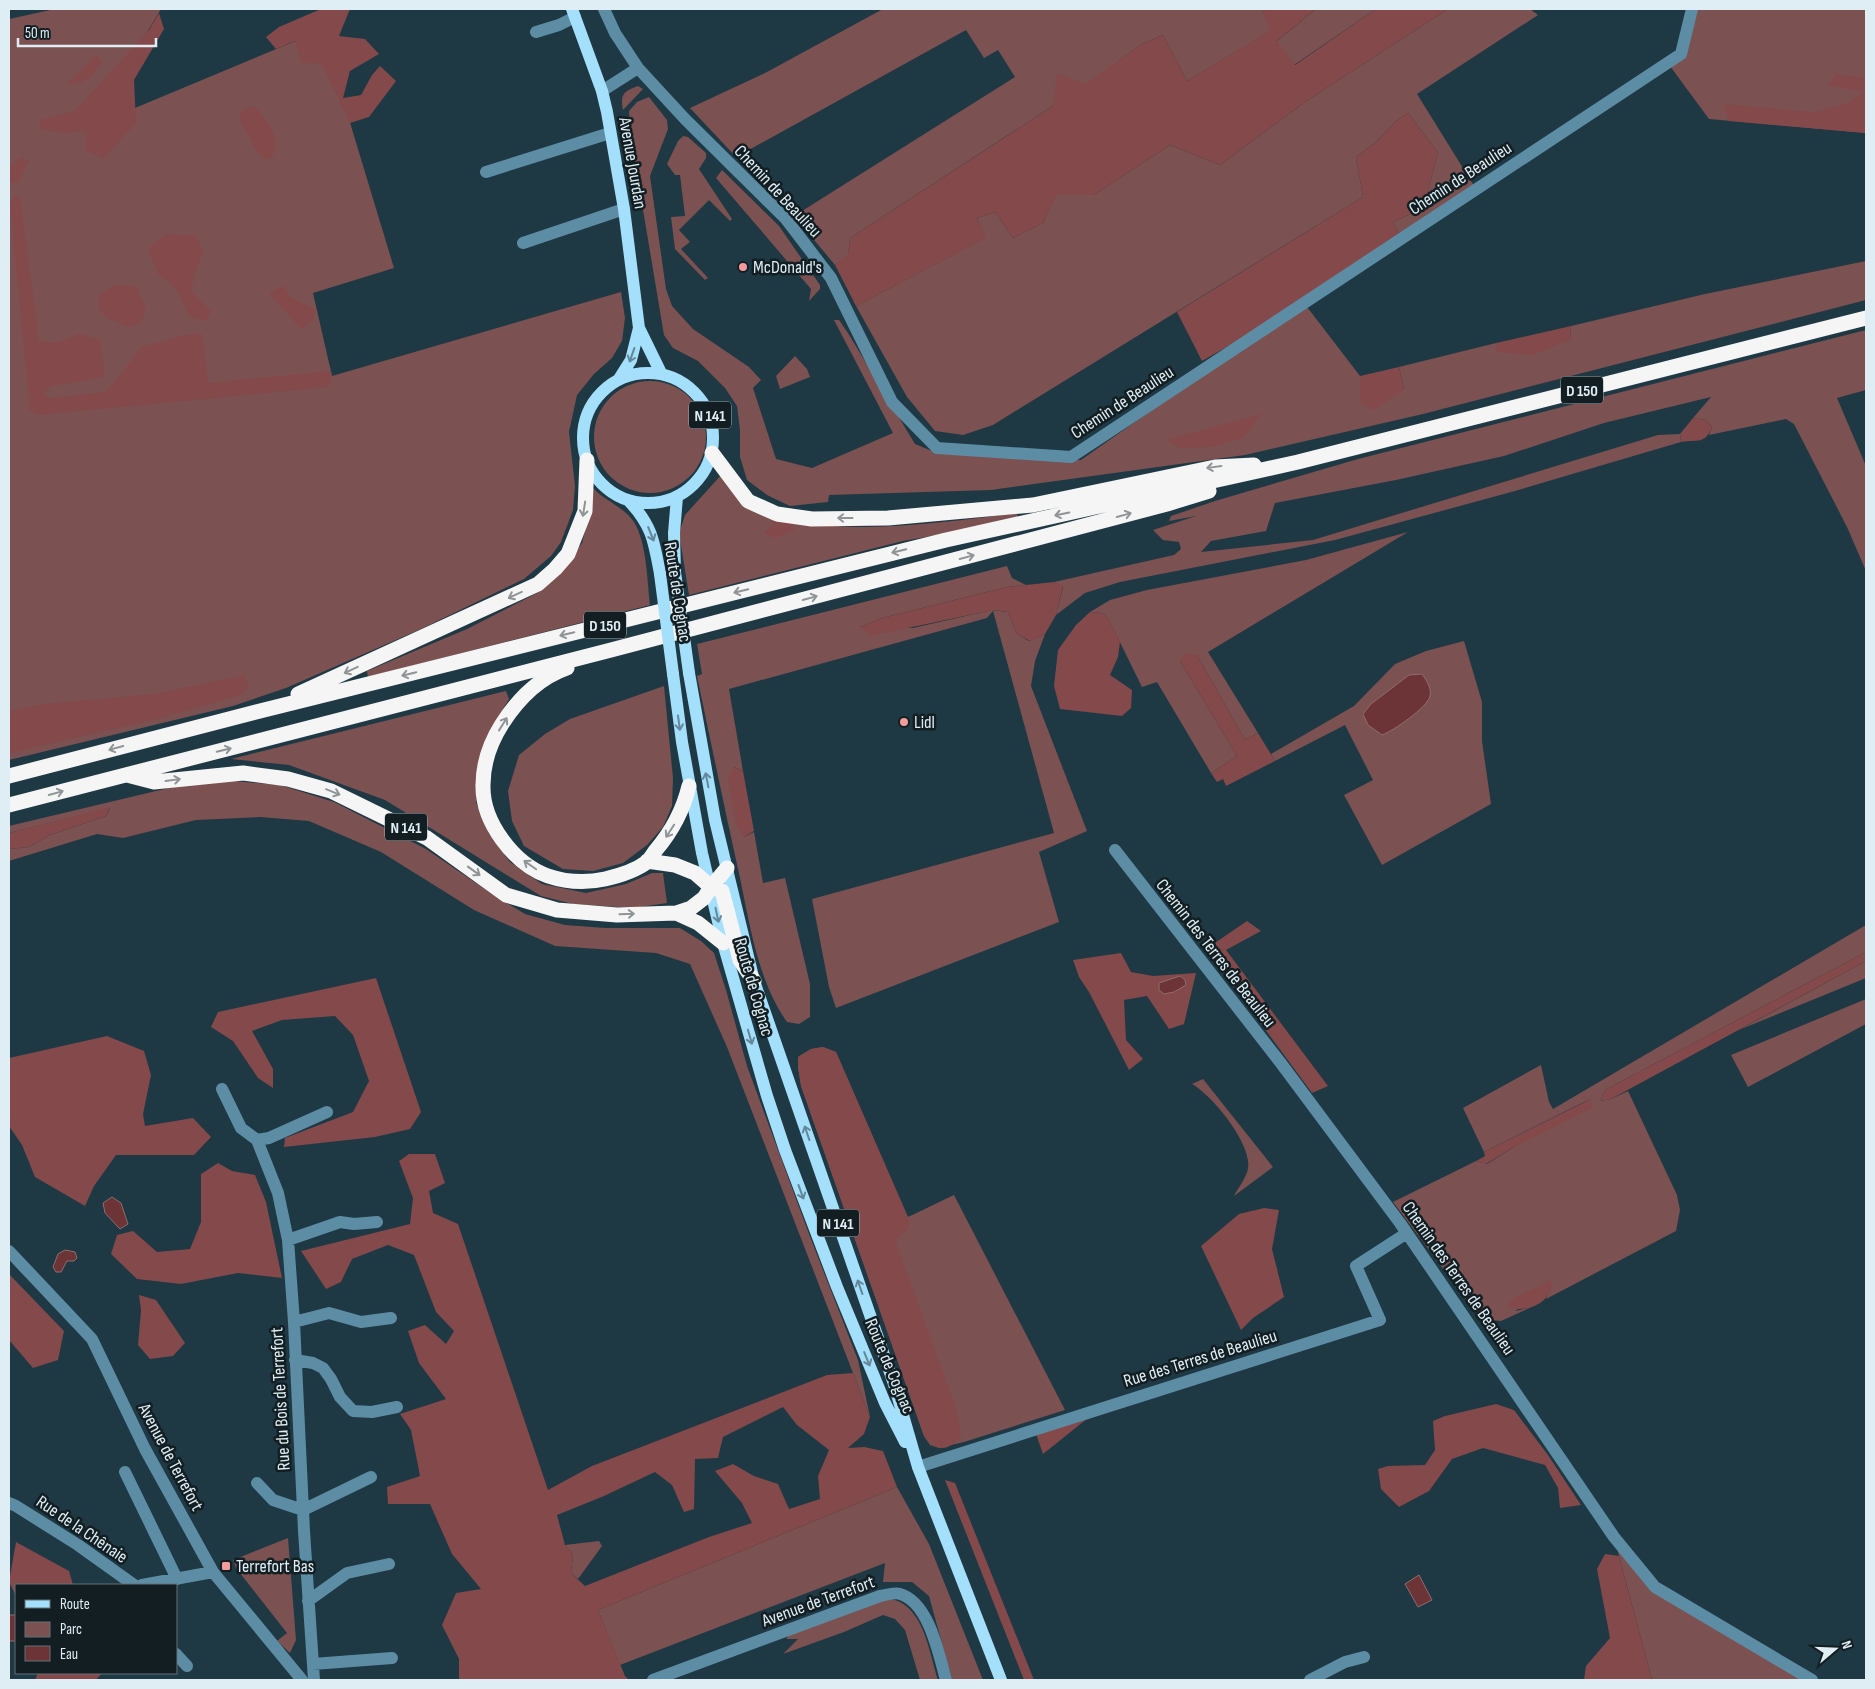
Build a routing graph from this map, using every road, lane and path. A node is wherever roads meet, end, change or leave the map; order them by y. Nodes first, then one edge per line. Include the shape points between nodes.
1 (604, 9) edge
2 (1692, 9) edge
3 (574, 13) edge
4 (536, 32) dead end
5 (638, 68) junction
6 (602, 91) junction
7 (610, 133) junction
8 (486, 172) dead end
9 (624, 209) junction
10 (523, 243) dead end
11 (1866, 318) edge
12 (640, 328) junction
13 (661, 373) junction
14 (619, 379) junction
15 (712, 453) junction
16 (587, 460) junction
17 (1298, 462) junction
18 (677, 497) junction
19 (628, 500) junction
20 (610, 650) junction
21 (264, 710) junction
22 (126, 775) junction
23 (9, 776) edge
24 (689, 786) junction
25 (9, 805) edge
26 (1115, 850) dead end
27 (647, 861) junction
28 (727, 868) junction
29 (711, 887) junction
30 (676, 913) junction
31 (723, 943) junction
32 (754, 981) junction
33 (222, 1088) dead end
34 (327, 1112) dead end
35 (257, 1140) junction
36 (377, 1222) dead end
37 (1407, 1233) junction
38 (288, 1240) junction
39 (9, 1251) edge
40 (391, 1318) dead end
41 (294, 1322) junction
42 (295, 1360) junction
43 (397, 1407) dead end
44 (918, 1467) junction
45 (125, 1472) dead end
46 (371, 1477) dead end
47 (256, 1483) dead end
48 (9, 1504) edge
49 (302, 1510) junction
50 (389, 1564) dead end
51 (213, 1572) junction
52 (177, 1578) junction
53 (120, 1580) edge
54 (147, 1584) edge
55 (308, 1601) junction
56 (178, 1656) edge
57 (1364, 1657) dead end
58 (392, 1658) dead end
59 (313, 1664) junction
60 (187, 1666) dead end
61 (299, 1679) edge
62 (314, 1680) edge
63 (653, 1680) edge
64 (946, 1680) edge
65 (1001, 1680) edge
66 (1310, 1680) edge
67 (1812, 1680) edge

1 - 5 street, Chemin de Beaulieu
2 - 5 street, Chemin de Beaulieu via 1681,54 1071,457 937,448 892,402 831,278 786,219
3 - 4 street via 559,25
3 - 6 main road, Avenue Jourdan
5 - 6 street
6 - 7 main road, Avenue Jourdan
7 - 8 street
7 - 9 main road, Avenue Jourdan
9 - 10 street
9 - 12 main road, Avenue Jourdan
11 - 17 highway, D 150
12 - 13 main road, Avenue Jourdan
12 -> 14 main road, Avenue Jourdan via 631,360
13 - 14 main road, N 141 via 642,372
13 - 15 main road, N 141 via 681,380 697,394 709,412 714,432
14 - 16 main road, N 141 via 592,402 584,421 582,441
17 -> 15 highway via 1215,466 1033,505 888,518 812,519 776,514 748,501
15 - 18 main road, N 141 via 699,479
16 - 19 main road, N 141 via 596,478 610,491
16 -> 21 highway via 585,511 568,554 538,584
20 -> 17 highway, D 150 via 1167,504
17 -> 21 highway, D 150 via 946,540
18 - 19 main road, N 141 via 644,504
28 -> 18 main road, Route de Cognac / N 141, bridge via 704,767 675,572
19 -> 24 main road, Route de Cognac / N 141, bridge via 641,514 655,544
22 -> 20 highway, D 150
27 -> 20 highway via 613,877 591,882 548,876 532,868 503,842 486,806 483,787 488,751 513,708 531,688 557,672
21 -> 23 highway
25 -> 22 highway, N 141
22 -> 30 highway, N 141 via 154,782 243,773 288,779 331,791 427,838 506,895 557,910 617,915
24 -> 27 highway via 676,822
24 - 29 main road, Route de Cognac / N 141
26 - 37 street, Chemin des Terres de Beaulieu via 1280,1062
27 - 29 highway via 675,865 695,873
28 - 29 highway
28 - 32 main road, Route de Cognac / N 141
29 - 30 highway via 698,903
29 -> 31 main road, Route de Cognac / N 141
29 - 32 highway via 722,891 740,960
30 - 31 highway, N 141 via 698,923
31 -> 44 main road, Route de Cognac / N 141 via 767,1096 809,1214 885,1403
44 -> 32 main road, Route de Cognac / N 141 via 894,1384
33 - 35 street via 241,1128
34 - 35 street via 269,1138
35 - 38 street, Rue du Bois de Terrefort via 278,1193
36 - 38 street via 340,1222
37 - 44 street, Rue des Terres de Beaulieu via 1356,1266 1380,1320
37 - 67 street, Chemin des Terres de Beaulieu via 1614,1537 1656,1587
38 - 41 street, Rue du Bois de Terrefort
39 - 51 street, Avenue de Terrefort via 92,1339 145,1450
40 - 41 street via 361,1322 329,1313
41 - 42 street, Rue du Bois de Terrefort
42 - 43 street via 323,1368 340,1396 354,1411 372,1412
42 - 49 street, Rue du Bois de Terrefort
44 - 65 main road, Route de Cognac / N 141
45 - 52 street
46 - 49 street
47 - 49 street via 273,1500
48 - 53 street, Rue de la Chênaie via 70,1540
49 - 55 street, Rue du Bois de Terrefort
50 - 55 street via 347,1572
51 - 52 street
51 - 61 street, Avenue de Terrefort
52 - 54 street
55 - 59 street, Rue du Bois de Terrefort
56 - 60 street
57 - 66 street via 1345,1662
58 - 59 street
59 - 62 street, Rue du Bois de Terrefort
63 - 64 street, Avenue de Terrefort via 880,1596 899,1594 916,1604 927,1621

